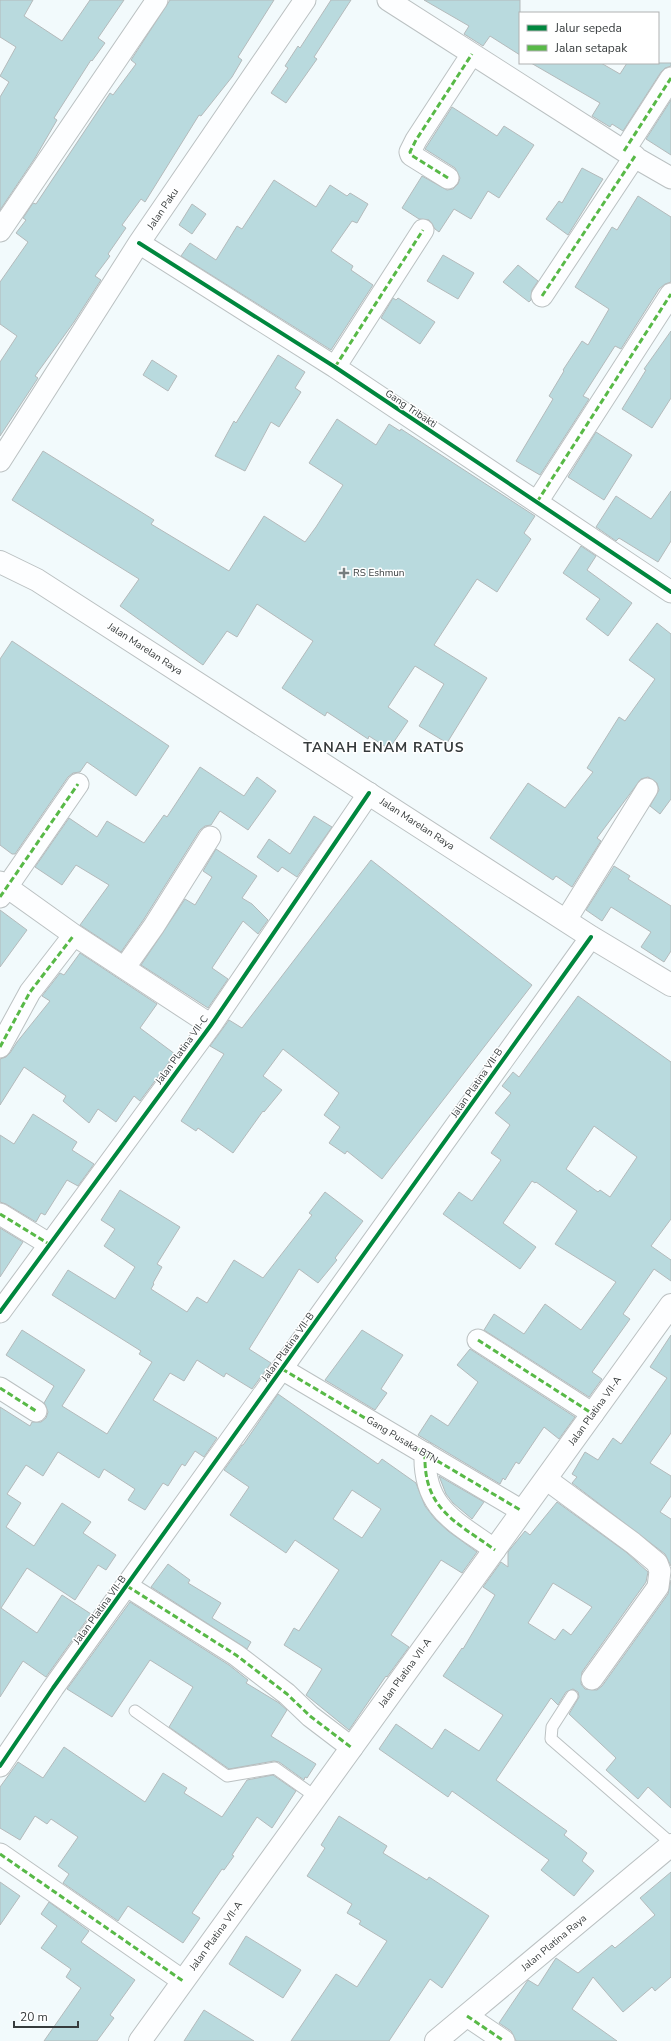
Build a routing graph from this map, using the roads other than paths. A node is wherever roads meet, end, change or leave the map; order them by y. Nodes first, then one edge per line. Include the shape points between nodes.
1 (157, 0) edge
2 (388, 0) edge
3 (299, 2) edge
4 (472, 54) junction
5 (671, 78) edge
6 (630, 154) junction
7 (448, 178) dead end
8 (671, 178) edge
9 (422, 230) dead end
10 (0, 231) edge
11 (139, 243) junction
12 (671, 294) edge
13 (542, 296) dead end
14 (335, 368) junction
15 (0, 461) edge
16 (537, 502) junction
17 (0, 562) edge
18 (671, 592) edge
19 (78, 784) dead end
20 (647, 789) dead end
21 (369, 793) junction
22 (210, 837) dead end
23 (2, 889) edge
24 (566, 920) junction
25 (74, 935) junction
26 (591, 937) junction
27 (125, 967) junction
28 (671, 985) edge
29 (211, 1025) junction
30 (0, 1047) edge
31 (0, 1214) edge
32 (49, 1244) junction
33 (671, 1305) edge
34 (0, 1312) edge
35 (478, 1340) dead end
36 (282, 1369) junction
37 (0, 1388) edge
38 (36, 1411) dead end
39 (593, 1414) junction
40 (424, 1453) junction
41 (546, 1479) junction
42 (522, 1511) junction
43 (495, 1550) junction
44 (127, 1586) junction
45 (592, 1679) dead end
46 (572, 1696) dead end
47 (135, 1711) dead end
48 (352, 1748) junction
49 (0, 1766) edge
50 (316, 1797) junction
51 (671, 1844) edge
52 (0, 1854) edge
53 (183, 1981) junction
54 (467, 2016) junction
55 (140, 2041) edge
56 (436, 2041) edge
57 (504, 2041) edge

1 - 10 street
2 - 4 street
3 - 11 street, Jalan Paku
4 - 6 street
4 - 7 street via 410,152
5 - 6 street
6 - 8 street
6 - 13 street
9 - 14 street
11 - 14 street, Gang Tribakti
11 - 15 street, Jalan Paku
12 - 16 street
14 - 16 street, Gang Tribakti
16 - 18 street, Gang Tribakti
17 - 21 main road, Jalan Marelan Raya via 37,580
19 - 23 street
20 - 24 street
21 - 24 main road, Jalan Marelan Raya
21 - 29 street, Jalan Platina VII-C
22 - 27 street
23 - 25 street
24 - 26 main road, Jalan Marelan Raya
25 - 27 street
25 - 30 street via 30,992
26 - 28 main road, Jalan Marelan Raya
26 - 36 street, Jalan Platina VII-B
27 - 29 street
29 - 32 street, Jalan Platina VII-C
31 - 32 street
32 - 34 street, Jalan Platina VII-C
33 - 39 main road, Jalan Platina VII-A
35 - 39 street
36 - 40 street, Gang Pusaka BTN
36 - 44 street, Jalan Platina VII-B
37 - 38 street
39 - 41 main road, Jalan Platina VII-A
40 - 42 street, Gang Pusaka BTN
40 - 43 street via 426,1480 433,1498 454,1520
41 - 42 main road, Jalan Platina VII-A
41 - 45 street via 633,1543 657,1563 660,1571 658,1587
42 - 43 main road, Jalan Platina VII-A
43 - 48 main road, Jalan Platina VII-A
44 - 48 street via 236,1655
44 - 49 street, Jalan Platina VII-B
46 - 51 lane via 552,1727 551,1739
47 - 50 lane via 227,1776 275,1768
48 - 50 main road, Jalan Platina VII-A
50 - 53 main road, Jalan Platina VII-A
51 - 54 main road, Jalan Platina Raya
52 - 53 street
53 - 55 main road, Jalan Platina VII-A
54 - 56 main road, Jalan Platina Raya
54 - 57 street

